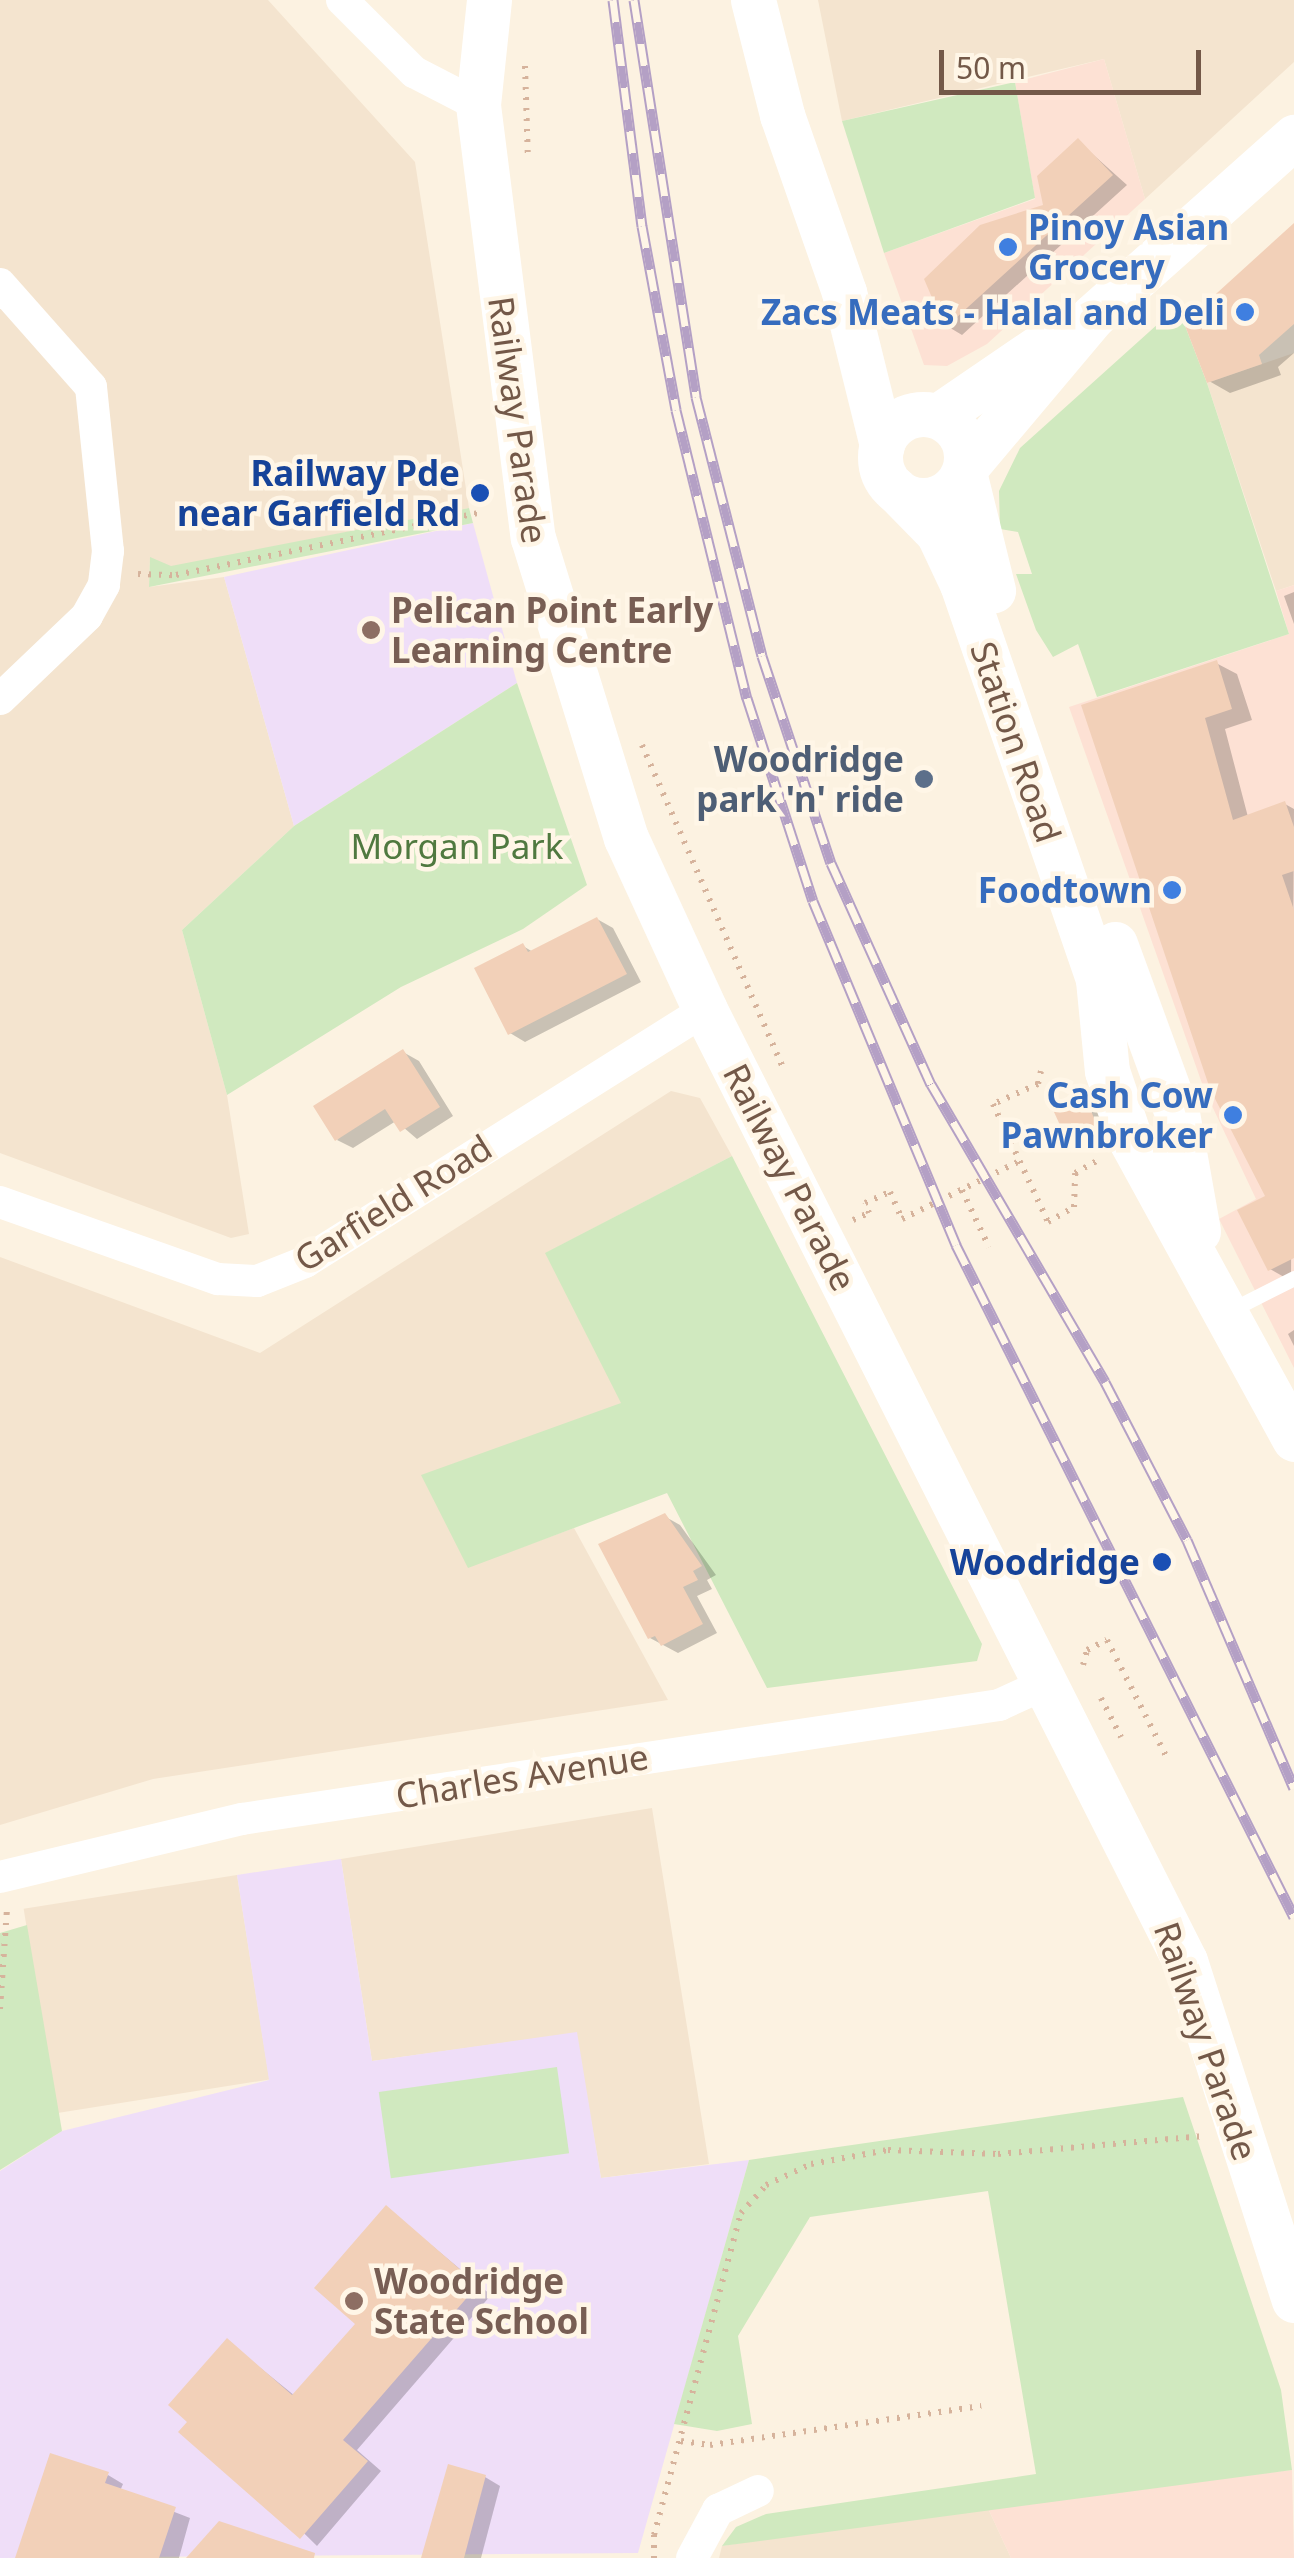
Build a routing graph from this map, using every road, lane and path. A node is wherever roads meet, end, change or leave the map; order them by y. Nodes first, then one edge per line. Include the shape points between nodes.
1 (342, 0) edge
2 (490, 0) edge
3 (753, 0) edge
4 (524, 51) dead end
5 (478, 105) junction
6 (1294, 137) edge
7 (529, 179) dead end
8 (0, 284) edge
9 (844, 292) junction
10 (1092, 318) junction
11 (936, 416) junction
12 (882, 444) junction
13 (964, 470) junction
14 (894, 489) junction
15 (479, 512) dead end
16 (104, 585) junction
17 (0, 699) edge
18 (640, 740) dead end
19 (705, 1010) junction
20 (1040, 1071) dead end
21 (788, 1079) dead end
22 (1177, 1113) junction
23 (1130, 1139) junction
24 (1020, 1162) junction
25 (963, 1192) junction
26 (870, 1201) dead end
27 (0, 1202) edge
28 (842, 1204) dead end
29 (1046, 1218) dead end
30 (850, 1222) dead end
31 (989, 1247) dead end
32 (1294, 1278) edge
33 (1222, 1298) junction
34 (1294, 1439) edge
35 (1089, 1675) dead end
36 (1044, 1684) junction
37 (1097, 1690) dead end
38 (1121, 1737) dead end
39 (1166, 1756) dead end
40 (1, 1877) edge
41 (0, 2009) edge
42 (1206, 2136) dead end
43 (1294, 2300) edge
44 (981, 2406) dead end
45 (681, 2441) junction
46 (758, 2491) dead end
47 (654, 2558) edge
48 (692, 2558) edge

1 - 5 street via 414,72
2 - 5 street, Railway Parade
3 - 9 street via 782,115
4 - 7 path
5 - 19 street, Railway Parade via 540,573 626,838
6 - 10 street
8 - 16 street via 92,387 108,551
9 - 11 street via 900,381
9 - 12 street
10 - 11 street
10 - 13 street
11 - 12 street via 902,419
11 - 13 street via 962,437
12 - 14 street via 882,472
13 - 14 street via 951,490 930,500
13 - 22 street, Station Road via 976,540
14 - 23 street, Station Road via 938,533 962,584 1098,980 1106,1071
15 - 16 path
16 - 17 street via 87,616
18 - 21 path
19 - 27 street, Garfield Road via 305,1262 256,1280 218,1280
19 - 36 street, Railway Parade
20 - 24 path via 1038,1084 993,1104
22 - 23 street via 1159,1134
22 - 33 street, Station Road via 1189,1206
23 - 33 street, Station Road
24 - 25 path
24 - 29 path
25 - 26 path via 899,1214 890,1192
25 - 31 path
28 - 30 path
32 - 33 lane
33 - 34 street, Station Road
35 - 39 path via 1080,1660 1107,1640
36 - 40 street, Charles Avenue via 999,1705 242,1818
36 - 43 street, Railway Parade via 1185,1961
37 - 38 path
40 - 41 path via 10,1921
42 - 45 path via 998,2154 888,2150 810,2164 766,2186 742,2213
44 - 45 path via 710,2445
45 - 47 path via 654,2535
46 - 48 street via 718,2510

